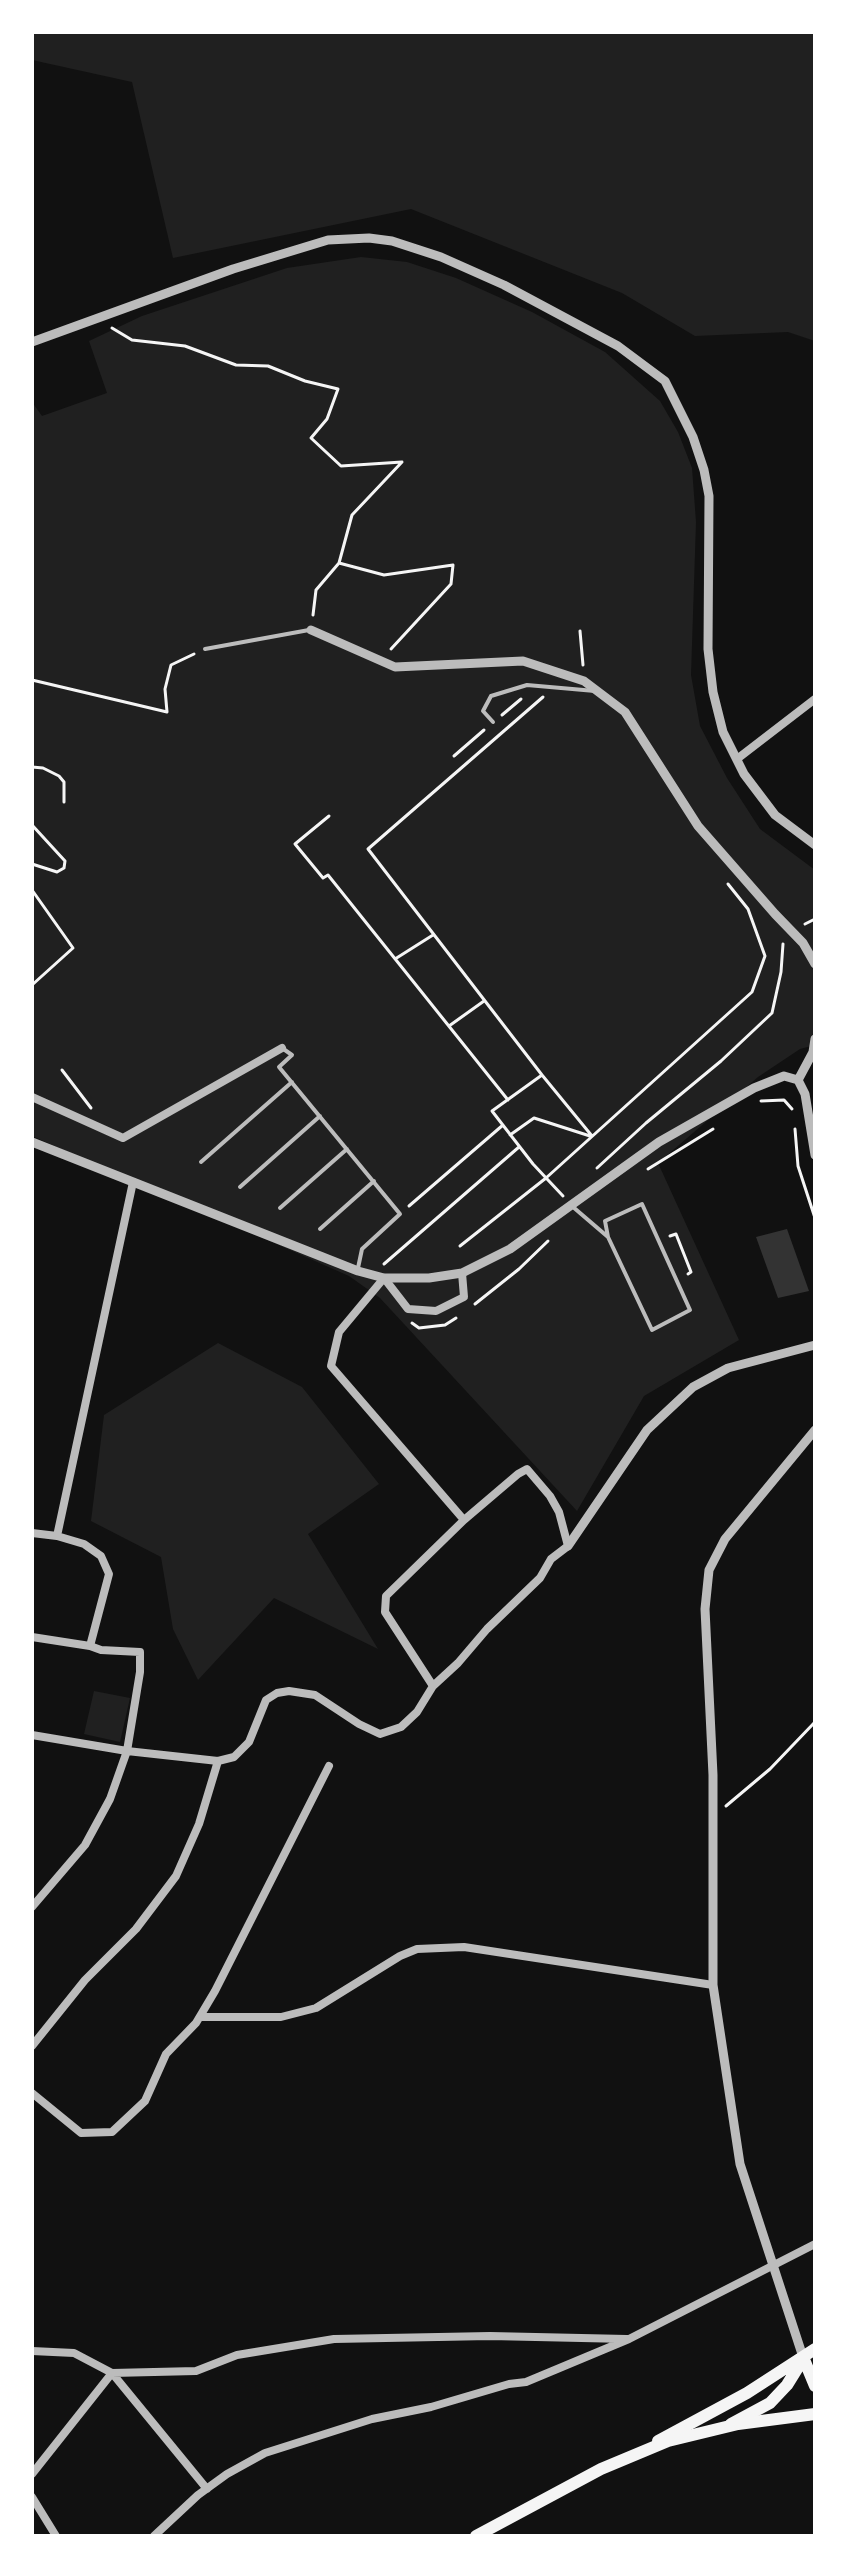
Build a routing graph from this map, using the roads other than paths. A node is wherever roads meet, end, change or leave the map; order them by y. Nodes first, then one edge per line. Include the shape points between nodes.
1 (32, 342) edge
2 (311, 630) joint
3 (205, 649) road end
4 (597, 691) junction
5 (815, 699) edge
6 (493, 722) road end
7 (737, 759) junction
8 (815, 845) edge
9 (815, 964) edge
10 (815, 1039) edge
11 (282, 1048) joint
12 (798, 1080) junction
13 (292, 1082) junction
14 (32, 1097) edge
15 (320, 1116) junction
16 (32, 1142) edge
17 (347, 1149) junction
18 (815, 1155) edge
19 (201, 1162) dead end
20 (374, 1181) junction
21 (133, 1182) junction
22 (240, 1187) dead end
23 (571, 1205) junction
24 (280, 1208) dead end
25 (320, 1229) dead end
26 (608, 1237) junction
27 (358, 1271) junction
28 (462, 1273) junction
29 (384, 1278) junction
30 (815, 1345) edge
31 (815, 1430) edge
32 (464, 1520) junction
33 (32, 1533) edge
34 (57, 1536) junction
35 (568, 1546) junction
36 (32, 1637) edge
37 (90, 1646) junction
38 (433, 1686) junction
39 (32, 1737) edge
40 (127, 1751) junction
41 (218, 1761) junction
42 (329, 1766) dead end
43 (32, 1907) edge
44 (713, 1985) junction
45 (200, 2017) junction
46 (32, 2046) edge
47 (32, 2093) edge
48 (815, 2244) edge
49 (772, 2265) junction
50 (629, 2339) junction
51 (815, 2349) edge
52 (32, 2351) edge
53 (803, 2357) junction
54 (112, 2373) junction
55 (815, 2386) edge
56 (815, 2414) edge
57 (727, 2426) junction
58 (634, 2454) junction
59 (32, 2474) edge
60 (207, 2489) junction
61 (32, 2497) edge
62 (56, 2536) edge
63 (154, 2536) edge
64 (476, 2536) edge

1 - 7 street via 233,269 328,240 369,238 441,257 618,346 665,381 704,470 709,496 709,664 723,732
2 - 3 lane
2 - 4 street via 395,667 523,661 584,681
4 - 6 lane via 527,685 491,696 483,711
4 - 9 street via 625,712 698,826 803,943
5 - 7 street
7 - 8 street via 775,815
10 - 12 street
11 - 13 lane via 292,1055 279,1067
11 - 14 street via 123,1138
12 - 18 street
12 - 23 street via 784,1076 754,1088 659,1142
13 - 15 lane
13 - 19 lane
15 - 17 lane
15 - 22 lane
16 - 21 street
17 - 20 lane
17 - 24 lane
20 - 25 lane
20 - 27 lane via 400,1214 362,1249
21 - 27 street
21 - 34 street
23 - 26 lane
23 - 28 street via 510,1249
26 - 26 lane via 652,1330 690,1310 642,1204 605,1221
27 - 29 street
28 - 29 street
28 - 29 street via 464,1297 436,1311 408,1309
29 - 32 street via 339,1332 331,1366
30 - 35 street via 728,1368 693,1387 647,1430
31 - 44 street via 725,1539 709,1570 705,1609 714,1816
32 - 35 street via 527,1469 559,1512
32 - 38 street via 386,1596 385,1612
33 - 34 street
34 - 37 street via 101,1556 109,1574
35 - 38 street
36 - 37 street
37 - 40 street via 140,1652
38 - 41 street via 401,1727 380,1734 315,1695 277,1693 266,1700 249,1742 234,1757
39 - 40 street
40 - 41 street
40 - 43 street via 110,1799 85,1845
41 - 46 street via 176,1876
42 - 45 street
44 - 45 street via 464,1947 417,1949 316,2008 281,2017
44 - 49 street via 740,2164
45 - 47 street via 166,2054 145,2101 112,2132 81,2133
48 - 49 street
49 - 50 street
49 - 53 street
50 - 54 street via 334,2339 237,2355 196,2371
50 - 60 street via 526,2382 298,2441 265,2453
51 - 53 main road
52 - 54 street via 74,2353
53 - 55 main road
53 - 57 main road via 770,2403
53 - 58 main road
54 - 59 street
54 - 60 street
56 - 57 main road
57 - 58 main road
58 - 64 main road
60 - 63 street
61 - 62 street

